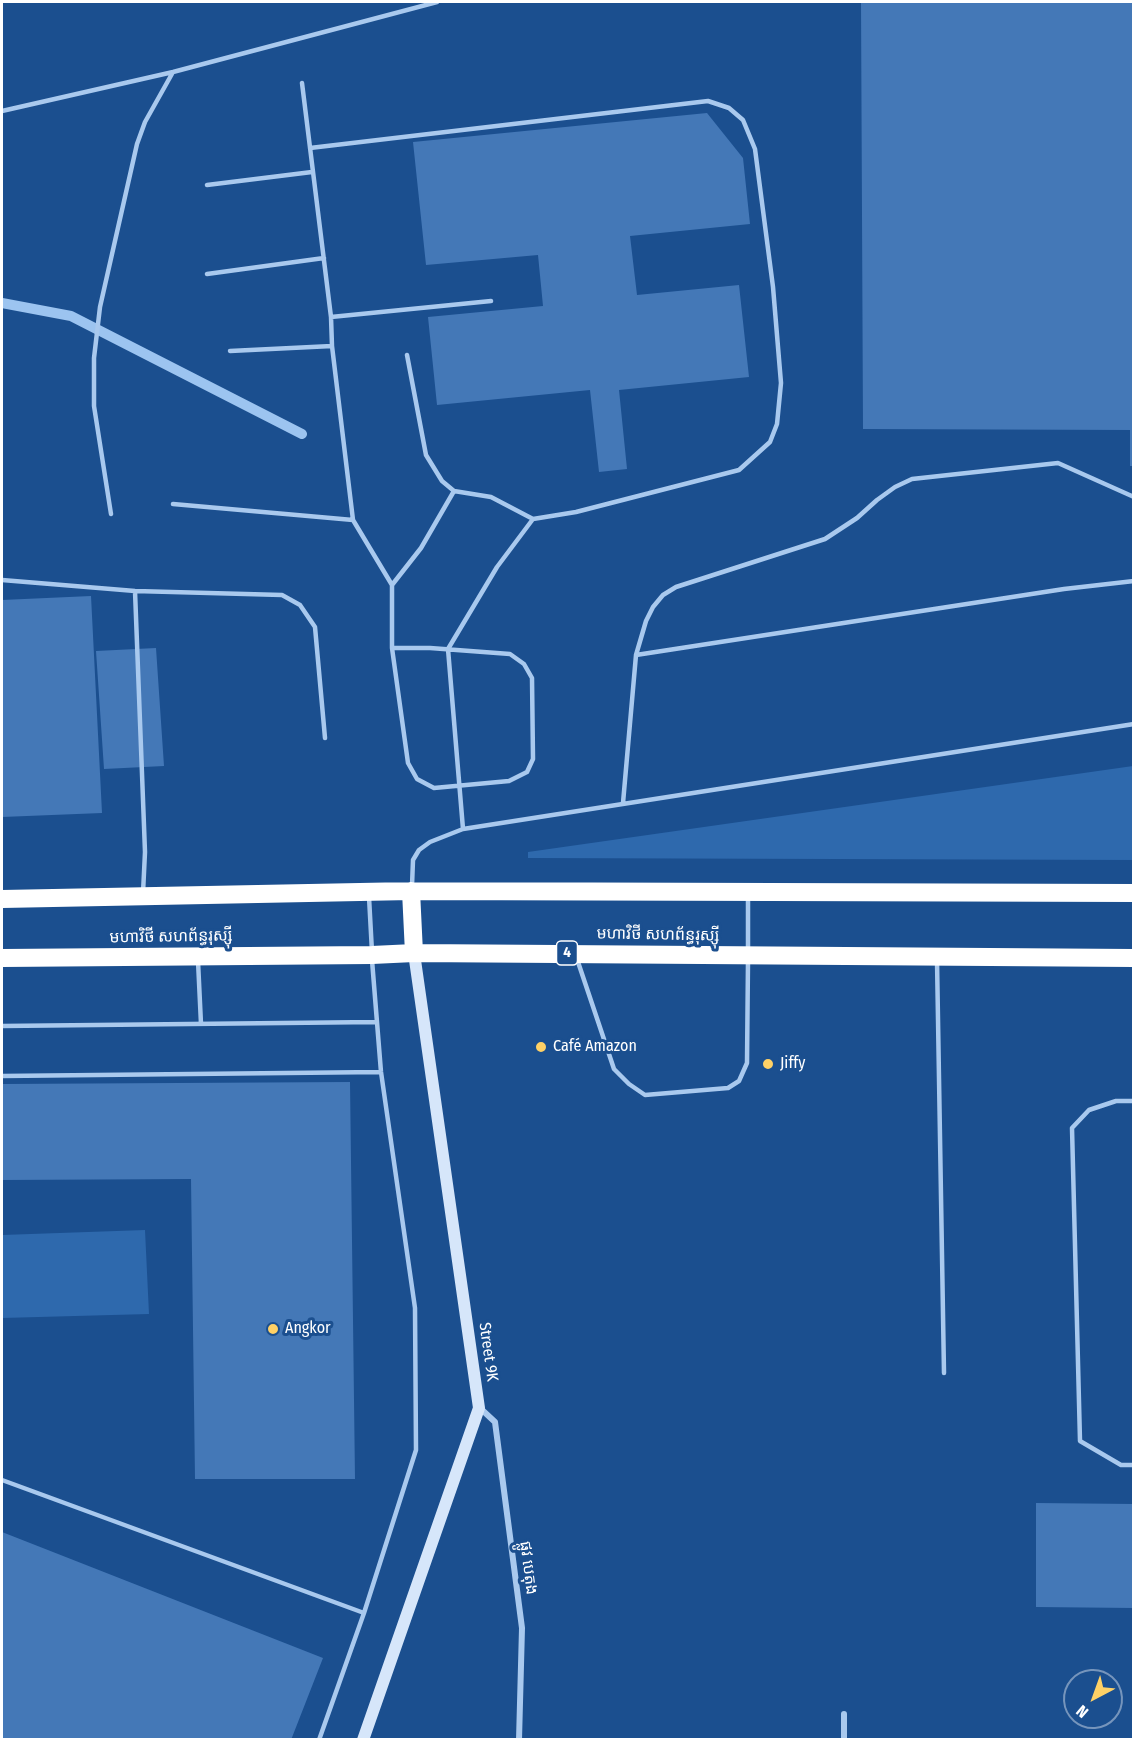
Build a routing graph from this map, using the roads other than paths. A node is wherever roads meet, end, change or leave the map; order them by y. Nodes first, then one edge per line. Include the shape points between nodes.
1 (437, 2) edge
2 (173, 72) junction
3 (302, 83) dead end
4 (2, 111) edge
5 (310, 148) junction
6 (312, 172) junction
7 (207, 185) dead end
8 (324, 258) junction
9 (207, 274) dead end
10 (491, 301) dead end
11 (331, 317) junction
12 (332, 346) junction
13 (230, 351) dead end
14 (407, 355) dead end
15 (454, 491) junction
16 (1134, 497) edge
17 (173, 504) dead end
18 (111, 514) dead end
19 (533, 519) junction
20 (353, 520) junction
21 (2, 580) edge
22 (1134, 581) edge
23 (392, 585) junction
24 (135, 591) junction
25 (392, 648) junction
26 (448, 649) junction
27 (636, 655) junction
28 (1134, 724) edge
29 (325, 738) dead end
30 (459, 786) junction
31 (623, 803) junction
32 (463, 829) junction
33 (411, 891) junction
34 (368, 892) junction
35 (748, 892) junction
36 (1134, 892) edge
37 (143, 896) junction
38 (2, 899) edge
39 (414, 953) junction
40 (575, 953) junction
41 (372, 955) junction
42 (198, 956) junction
43 (748, 956) junction
44 (937, 957) junction
45 (2, 958) edge
46 (1134, 958) edge
47 (377, 1022) junction
48 (201, 1024) junction
49 (2, 1026) edge
50 (381, 1072) junction
51 (2, 1076) edge
52 (1134, 1101) edge
53 (944, 1373) dead end
54 (479, 1408) junction
55 (1134, 1465) edge
56 (2, 1480) edge
57 (364, 1613) junction
58 (844, 1713) dead end
59 (319, 1740) edge
60 (363, 1740) edge
61 (519, 1740) edge
62 (844, 1740) edge

1 - 2 lane
2 - 4 lane
2 - 18 lane via 137,144 100,307 94,406
3 - 5 lane
5 - 6 lane
5 - 19 lane via 708,101 729,108 743,120 755,150 773,287 781,383 777,424 770,442 740,470 576,512
6 - 7 lane
6 - 8 lane
8 - 9 lane
8 - 11 lane
10 - 11 lane
11 - 12 lane
12 - 13 lane
12 - 20 lane
14 - 15 lane via 426,455 442,482
15 - 19 lane via 491,497
15 - 23 lane via 421,548
16 - 27 lane via 1058,464 912,479 895,487 825,539 676,586 653,608
17 - 20 lane
19 - 26 lane via 497,567
20 - 23 lane
21 - 24 lane
22 - 27 lane
23 - 25 lane
24 - 29 lane via 282,595 300,605 315,627
24 - 37 lane via 145,852
25 - 26 lane
25 - 30 lane via 408,763 417,779 434,788
26 - 30 lane
26 - 30 lane via 510,654 524,664 532,678 533,759 527,772 509,781
27 - 31 lane
28 - 31 lane
30 - 32 lane
31 - 32 lane
32 - 33 lane via 419,850 413,860
33 - 34 highway
33 - 35 highway
33 - 39 highway
34 - 37 highway
34 - 41 lane
35 - 36 highway
35 - 43 lane
37 - 38 highway
39 - 40 highway, មហាវិថី សហព័ន្ធរុស្ស៊ី / 4
39 - 41 highway, មហាវិថី សហព័ន្ធរុស្ស៊ី / 4
39 - 54 street, Street 9K
40 - 43 highway, មហាវិថី សហព័ន្ធរុស្ស៊ី / 4
40 - 43 lane via 614,1069 645,1095 728,1088 739,1082 747,1062
41 - 42 highway, មហាវិថី សហព័ន្ធរុស្ស៊ី / 4
41 - 47 lane
42 - 45 highway, មហាវិថី សហព័ន្ធរុស្ស៊ី / 4
42 - 48 lane
43 - 44 highway, មហាវិថី សហព័ន្ធរុស្ស៊ី / 4
44 - 46 highway, មហាវិថី សហព័ន្ធរុស្ស៊ី / 4
44 - 53 lane
47 - 48 lane
47 - 50 lane
48 - 49 lane
50 - 51 lane
50 - 57 lane via 415,1308 416,1450
52 - 55 lane via 1116,1101 1089,1110 1072,1128 1080,1441 1121,1465
54 - 60 street, Street 9K
54 - 61 street, ផ្លូវ បេតុង via 495,1422 522,1628
56 - 57 lane
57 - 59 lane
58 - 62 street

